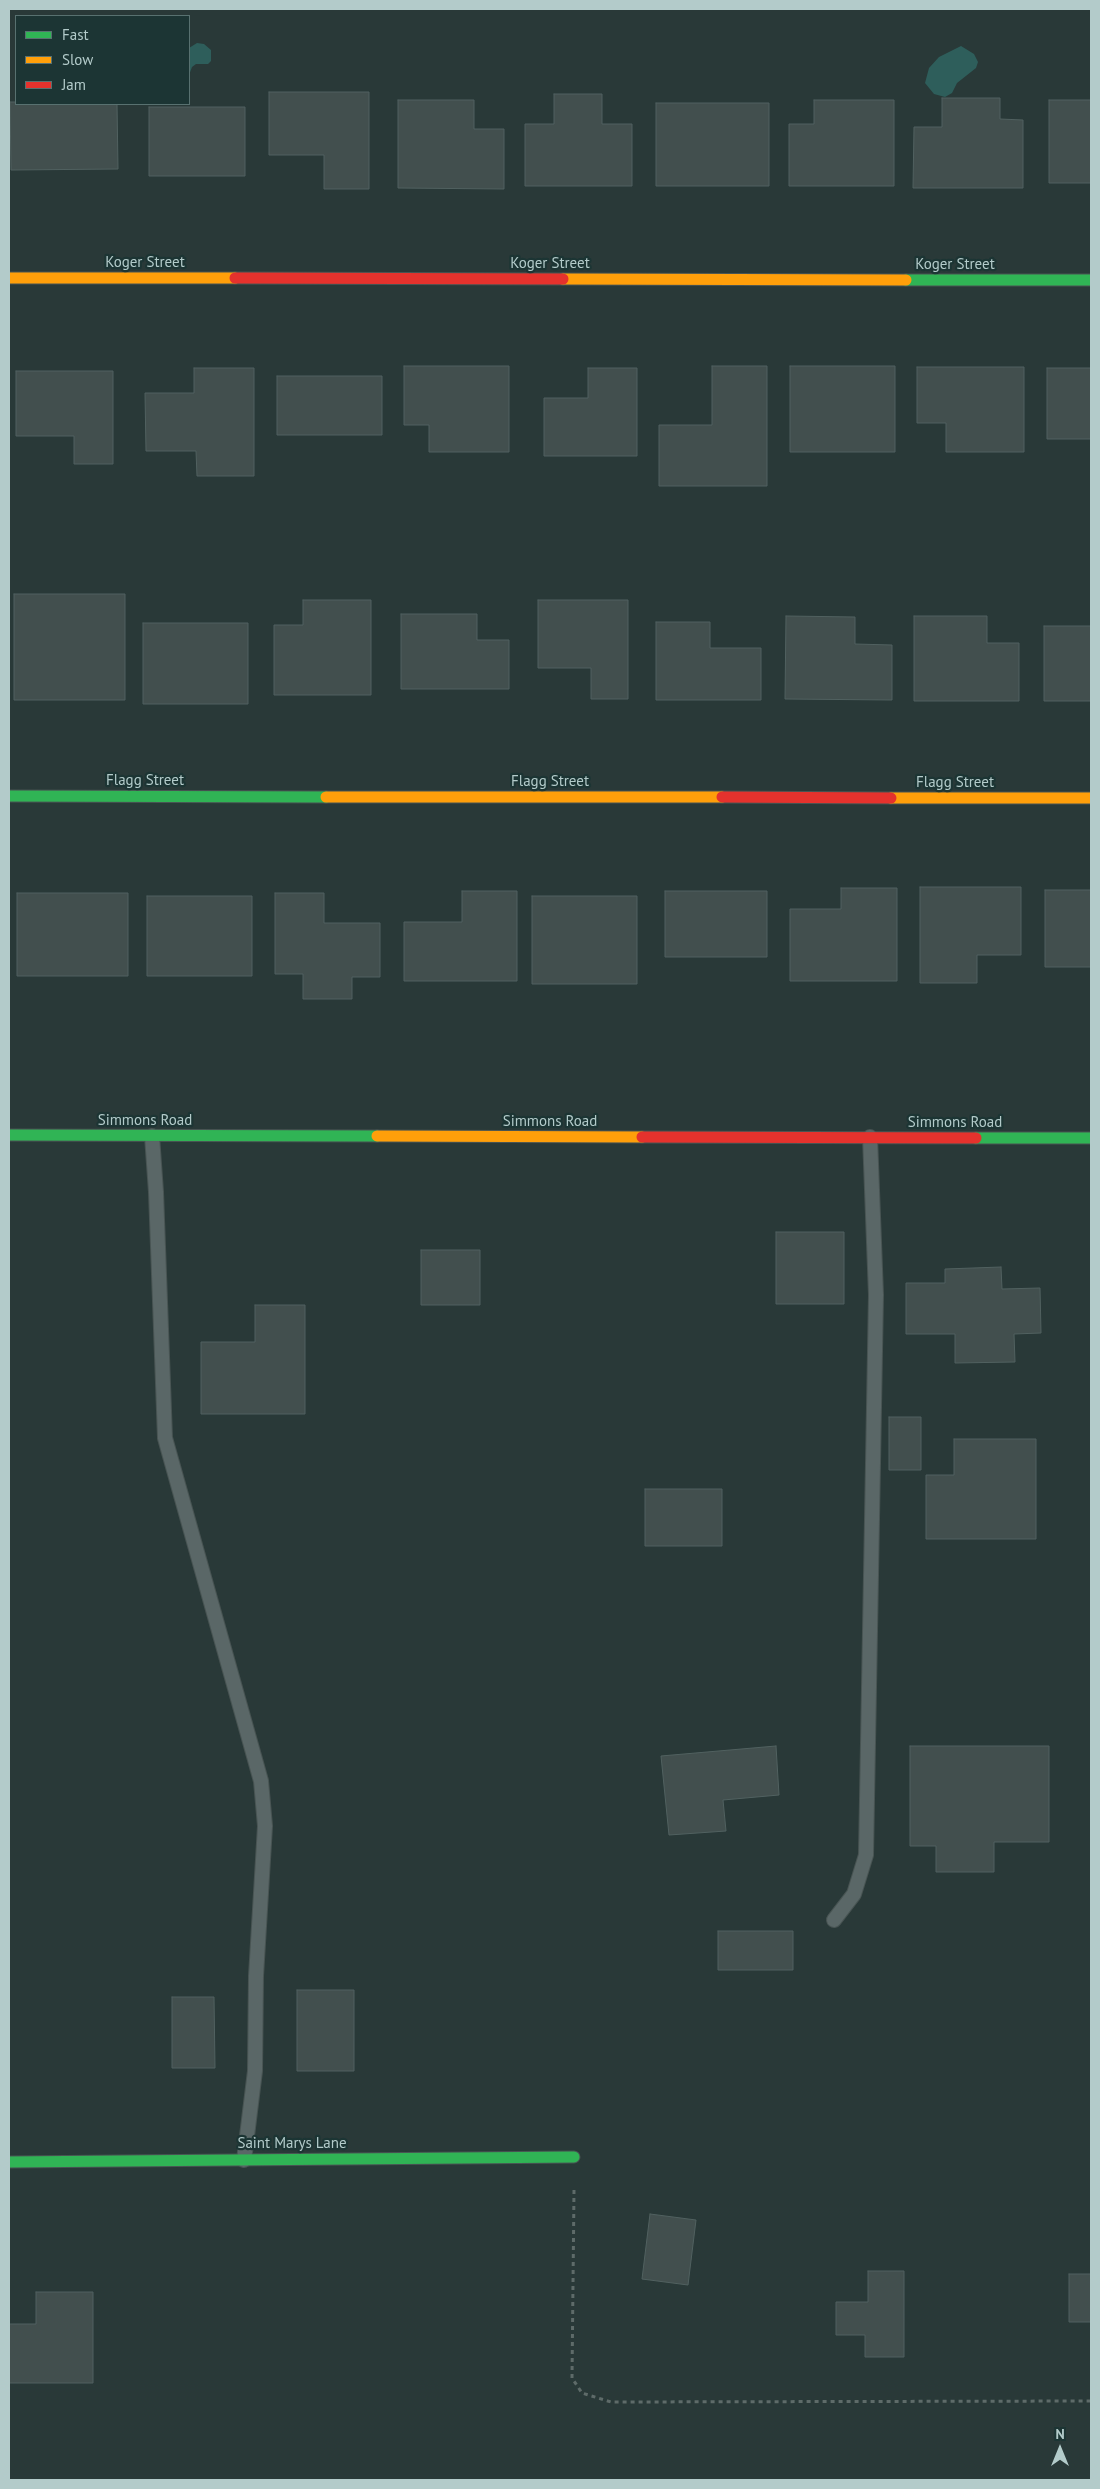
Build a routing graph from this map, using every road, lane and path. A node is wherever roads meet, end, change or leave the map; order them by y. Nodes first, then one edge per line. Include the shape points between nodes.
1 (9, 278) edge
2 (1091, 280) edge
3 (9, 796) edge
4 (1091, 798) edge
5 (9, 1135) edge
6 (152, 1136) junction
7 (870, 1138) junction
8 (1091, 1138) edge
9 (834, 1920) dead end
10 (574, 2157) joint
11 (244, 2160) junction
12 (9, 2162) edge
13 (1091, 2401) edge

1 - 2 street, Koger Street
3 - 4 street, Flagg Street
5 - 6 street, Simmons Road
6 - 7 street, Simmons Road
6 - 11 lane via 165,1438 261,1781 264,1826 255,2071
7 - 8 street, Simmons Road
7 - 9 lane via 876,1295 866,1854 854,1894
10 - 11 street, Saint Marys Lane
10 - 13 path via 572,2378 582,2393 611,2402
11 - 12 street, Saint Marys Lane

